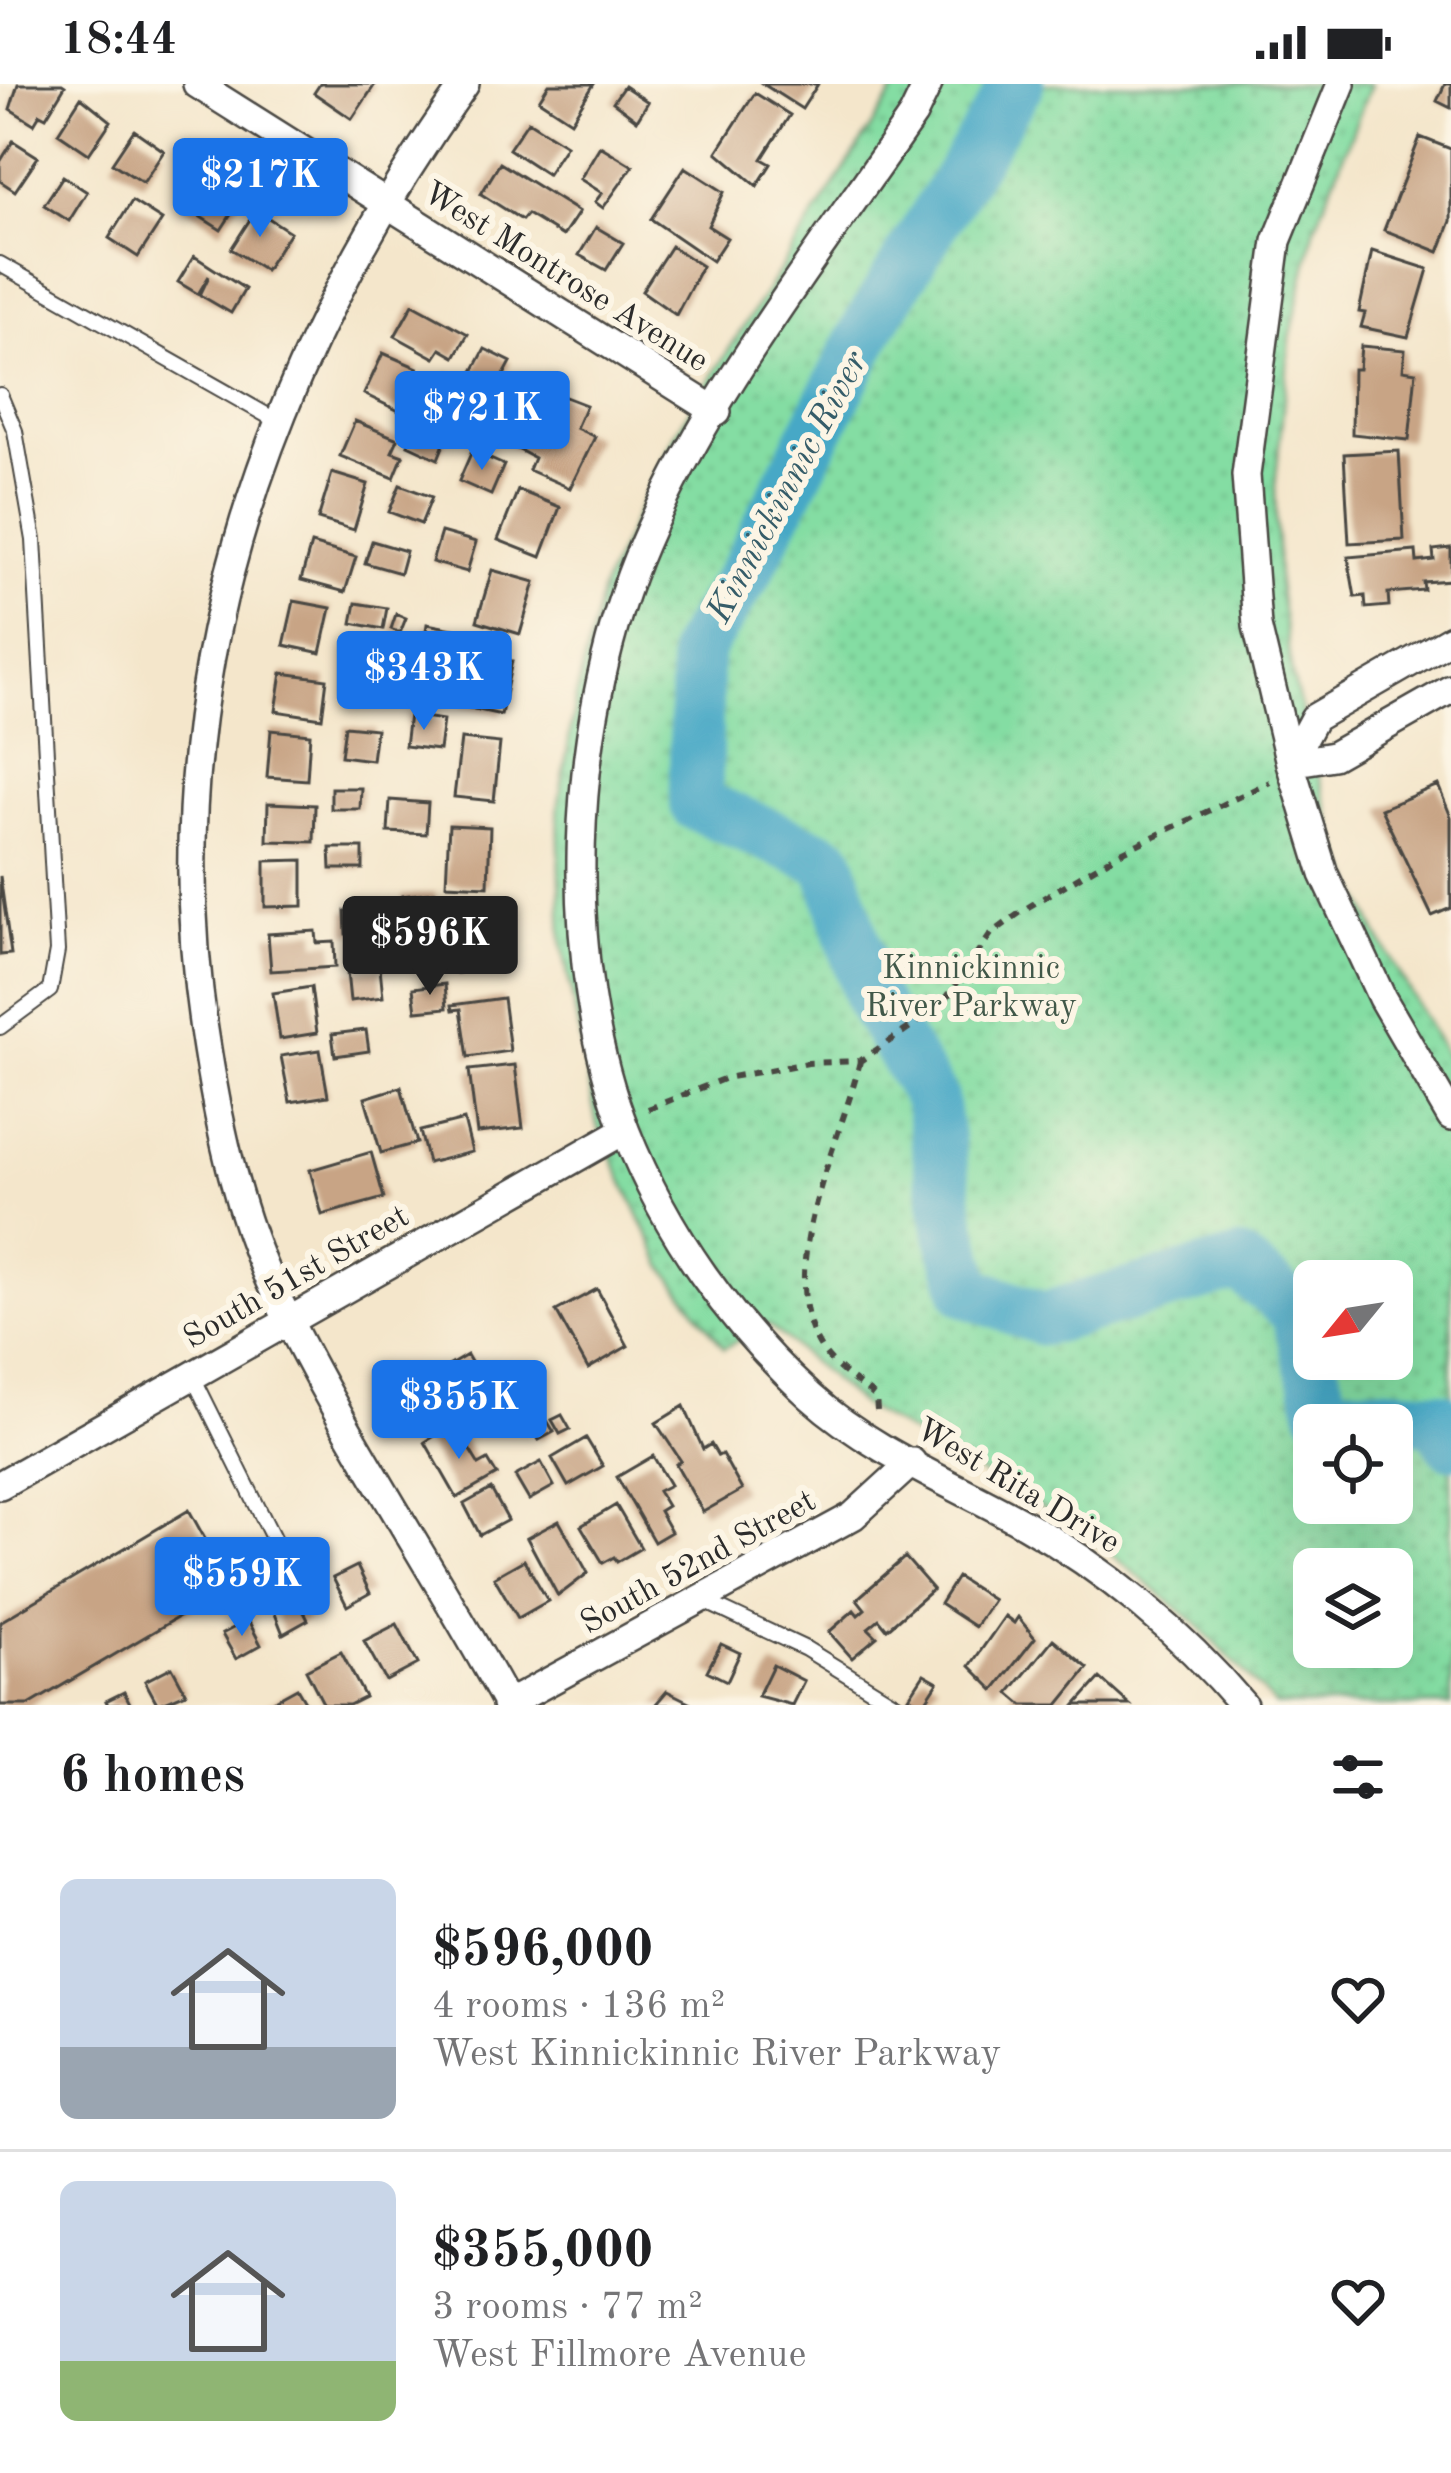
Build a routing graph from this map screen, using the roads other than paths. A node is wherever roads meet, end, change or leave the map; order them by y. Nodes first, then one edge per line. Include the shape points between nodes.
1 (196, 84) edge
2 (465, 84) edge
3 (928, 84) edge
4 (1341, 84) edge
5 (385, 202) junction
6 (0, 265) edge
7 (0, 395) edge
8 (717, 412) junction
9 (277, 421) junction
10 (1451, 639) edge
11 (1451, 689) edge
12 (1290, 763) junction
13 (0, 1028) edge
14 (1451, 1117) edge
15 (625, 1130) junction
16 (290, 1319) junction
17 (192, 1375) junction
18 (912, 1462) junction
19 (0, 1485) edge
20 (273, 1538) dead end
21 (702, 1600) junction
22 (507, 1705) edge
23 (897, 1705) edge
24 (1243, 1705) edge

1 - 5 street, West Montrose Avenue
2 - 5 street
3 - 8 street, West Rita Drive
4 - 12 street via 1276,241 1246,475 1257,626
5 - 8 street, West Montrose Avenue
5 - 9 street
6 - 9 lane
7 - 13 lane via 16,431 34,540 57,951 50,990
8 - 15 street, West Rita Drive via 625,593 585,779 586,934 596,1016
9 - 16 street via 242,519 204,684 191,847 194,955 213,1085 240,1199
10 - 12 street via 1314,718
11 - 12 street via 1333,756
12 - 14 street via 1324,874 1382,998
15 - 16 street, South 51st Street
15 - 18 street, West Rita Drive via 660,1206 750,1335 815,1400
16 - 17 street, South 51st Street
16 - 22 street
17 - 19 street, South 51st Street
17 - 20 lane
18 - 21 street, South 52nd Street via 853,1516
18 - 24 street, West Rita Drive via 1096,1570
21 - 22 street, South 52nd Street
21 - 23 lane via 806,1649

